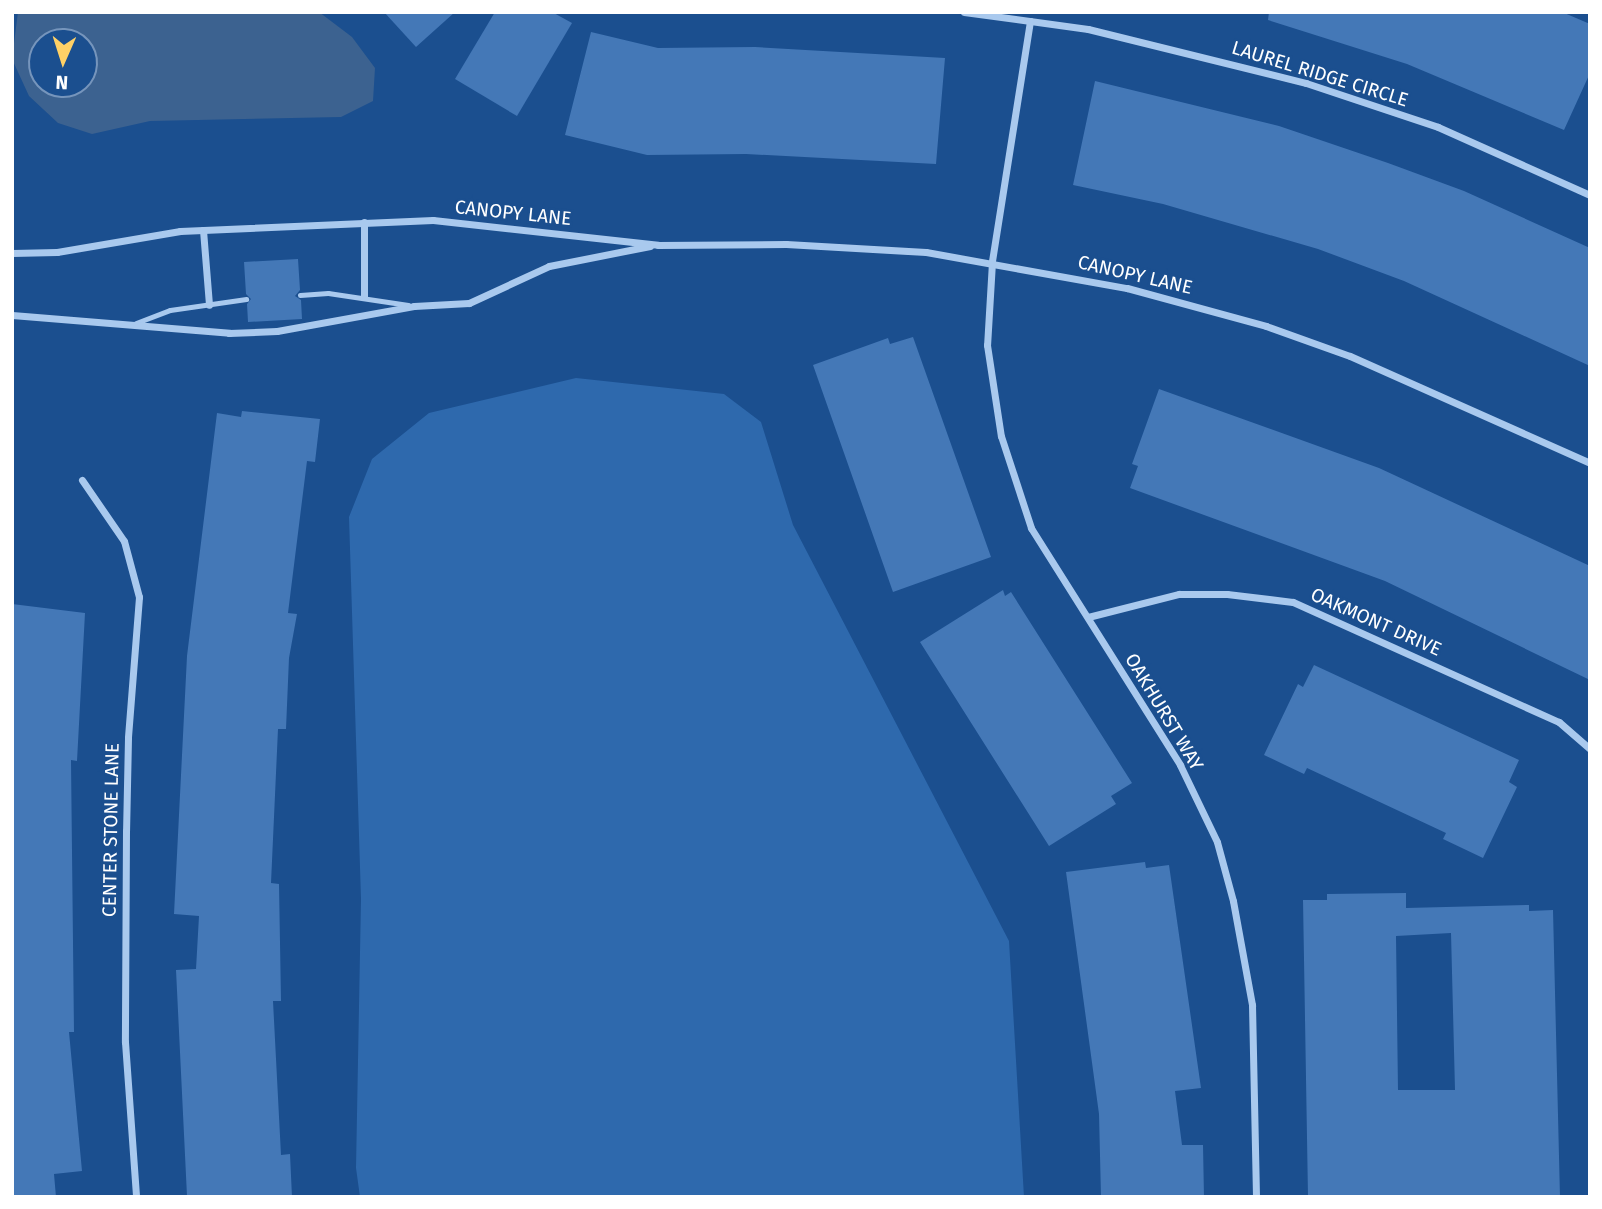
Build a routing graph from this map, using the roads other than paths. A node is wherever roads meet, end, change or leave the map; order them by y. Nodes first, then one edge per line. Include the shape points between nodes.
1 (964, 12) edge
2 (1030, 21) junction
3 (1590, 195) edge
4 (364, 222) junction
5 (203, 230) junction
6 (658, 245) junction
7 (12, 253) edge
8 (992, 262) junction
9 (300, 295) dead end
10 (364, 297) junction
11 (246, 299) dead end
12 (209, 304) junction
13 (414, 306) junction
14 (12, 315) edge
15 (136, 323) junction
16 (1590, 466) edge
17 (82, 480) dead end
18 (1088, 617) junction
19 (1590, 749) edge
20 (136, 1197) edge
21 (1256, 1197) edge

1 - 2 street, LAUREL RIDGE CIRCLE
2 - 3 street, LAUREL RIDGE CIRCLE via 1161,45 1368,101
2 - 8 street
4 - 5 street, CANOPY LANE
4 - 6 street, CANOPY LANE via 433,220
4 - 10 street
5 - 7 street, CANOPY LANE via 57,252
5 - 12 street
6 - 8 street, CANOPY LANE via 844,246
6 - 13 street, CANOPY LANE via 549,266 469,303
8 - 16 street, CANOPY LANE via 1140,291 1266,326 1350,356
8 - 18 street, OAKHURST WAY via 987,345 1002,436 1031,528
9 - 10 lane, CANOPY LANE
10 - 13 lane, CANOPY LANE
11 - 12 lane, CANOPY LANE
12 - 15 lane, CANOPY LANE via 170,310
13 - 15 street, CANOPY LANE via 277,331 229,334
14 - 15 street, CANOPY LANE via 77,324
17 - 20 street, CENTER STONE LANE via 124,541 139,597 126,831 125,1042
18 - 19 street, OAKMONT DRIVE via 1179,594 1293,602 1559,722
18 - 21 street, OAKHURST WAY via 1180,765 1217,842 1252,1005

